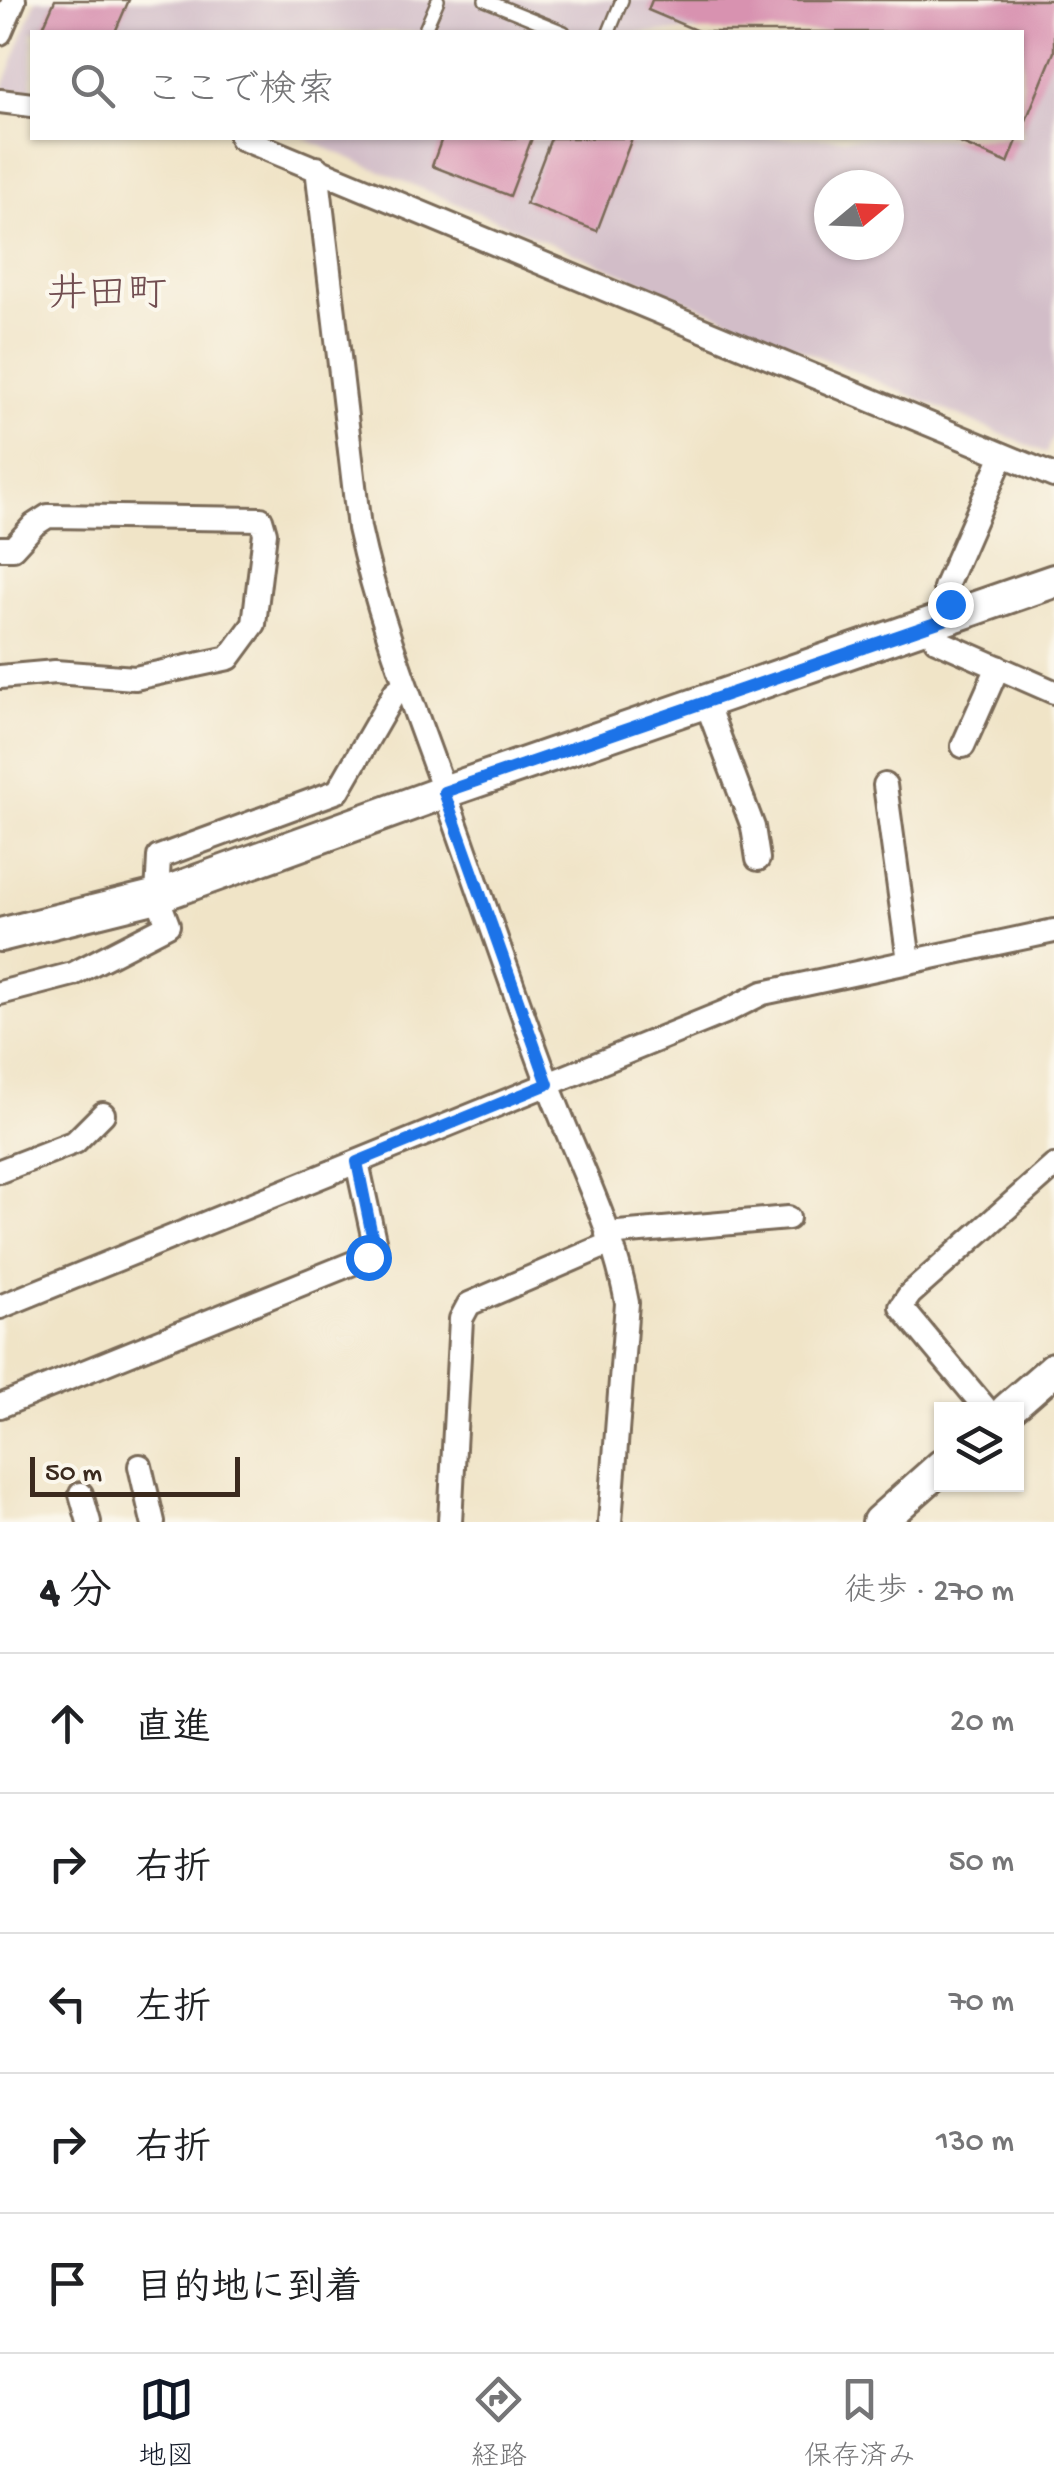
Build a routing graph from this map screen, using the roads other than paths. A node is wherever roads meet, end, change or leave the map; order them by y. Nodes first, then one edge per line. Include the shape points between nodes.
1 (14, 0) edge
2 (438, 0) edge
3 (485, 0) edge
4 (622, 0) edge
5 (425, 30) edge
6 (559, 30) edge
7 (610, 30) edge
8 (0, 33) edge
9 (0, 101) edge
10 (30, 104) edge
11 (246, 140) edge
12 (317, 168) junction
13 (1003, 455) junction
14 (1054, 476) edge
15 (0, 548) edge
16 (1054, 581) edge
17 (943, 620) junction
18 (998, 668) junction
19 (0, 677) edge
20 (405, 684) junction
21 (1054, 692) edge
22 (706, 702) junction
23 (963, 746) dead end
24 (885, 785) dead end
25 (444, 792) junction
26 (758, 859) dead end
27 (157, 896) junction
28 (1054, 930) edge
29 (0, 935) edge
30 (909, 961) junction
31 (0, 993) edge
32 (548, 1084) junction
33 (103, 1114) dead end
34 (357, 1162) junction
35 (1054, 1166) edge
36 (0, 1171) edge
37 (788, 1218) dead end
38 (609, 1239) junction
39 (0, 1307) edge
40 (1054, 1369) edge
41 (980, 1402) edge
42 (1016, 1402) edge
43 (0, 1406) edge
44 (140, 1466) dead end
45 (934, 1474) edge
46 (81, 1494) dead end
47 (886, 1520) edge
48 (88, 1522) edge
49 (153, 1522) edge
50 (450, 1522) edge
51 (610, 1522) edge

1 - 8 street
2 - 5 lane
3 - 6 lane
4 - 7 lane
9 - 10 street
11 - 12 street
12 - 13 street
12 - 20 street via 359,528
13 - 14 street
13 - 17 street via 946,588
15 - 19 street via 13,548 48,516 261,520 265,533 254,624 229,658 136,678 55,672
16 - 17 street
17 - 18 street via 936,640
17 - 22 street
18 - 21 street
18 - 23 street
20 - 25 street
20 - 27 street via 338,791 159,857
22 - 25 street
22 - 26 street via 753,827
24 - 30 street
25 - 27 street
25 - 32 street
27 - 29 street
27 - 31 street via 168,925 73,974
28 - 30 street
30 - 32 street via 763,993
32 - 34 street
32 - 38 street
33 - 36 street via 75,1142
34 - 39 street
34 - 43 street via 374,1245 368,1257
35 - 41 street via 901,1307
37 - 38 street
38 - 50 street via 469,1304 461,1319
38 - 51 street via 627,1303
40 - 42 street
44 - 49 street
45 - 47 street
46 - 48 street

